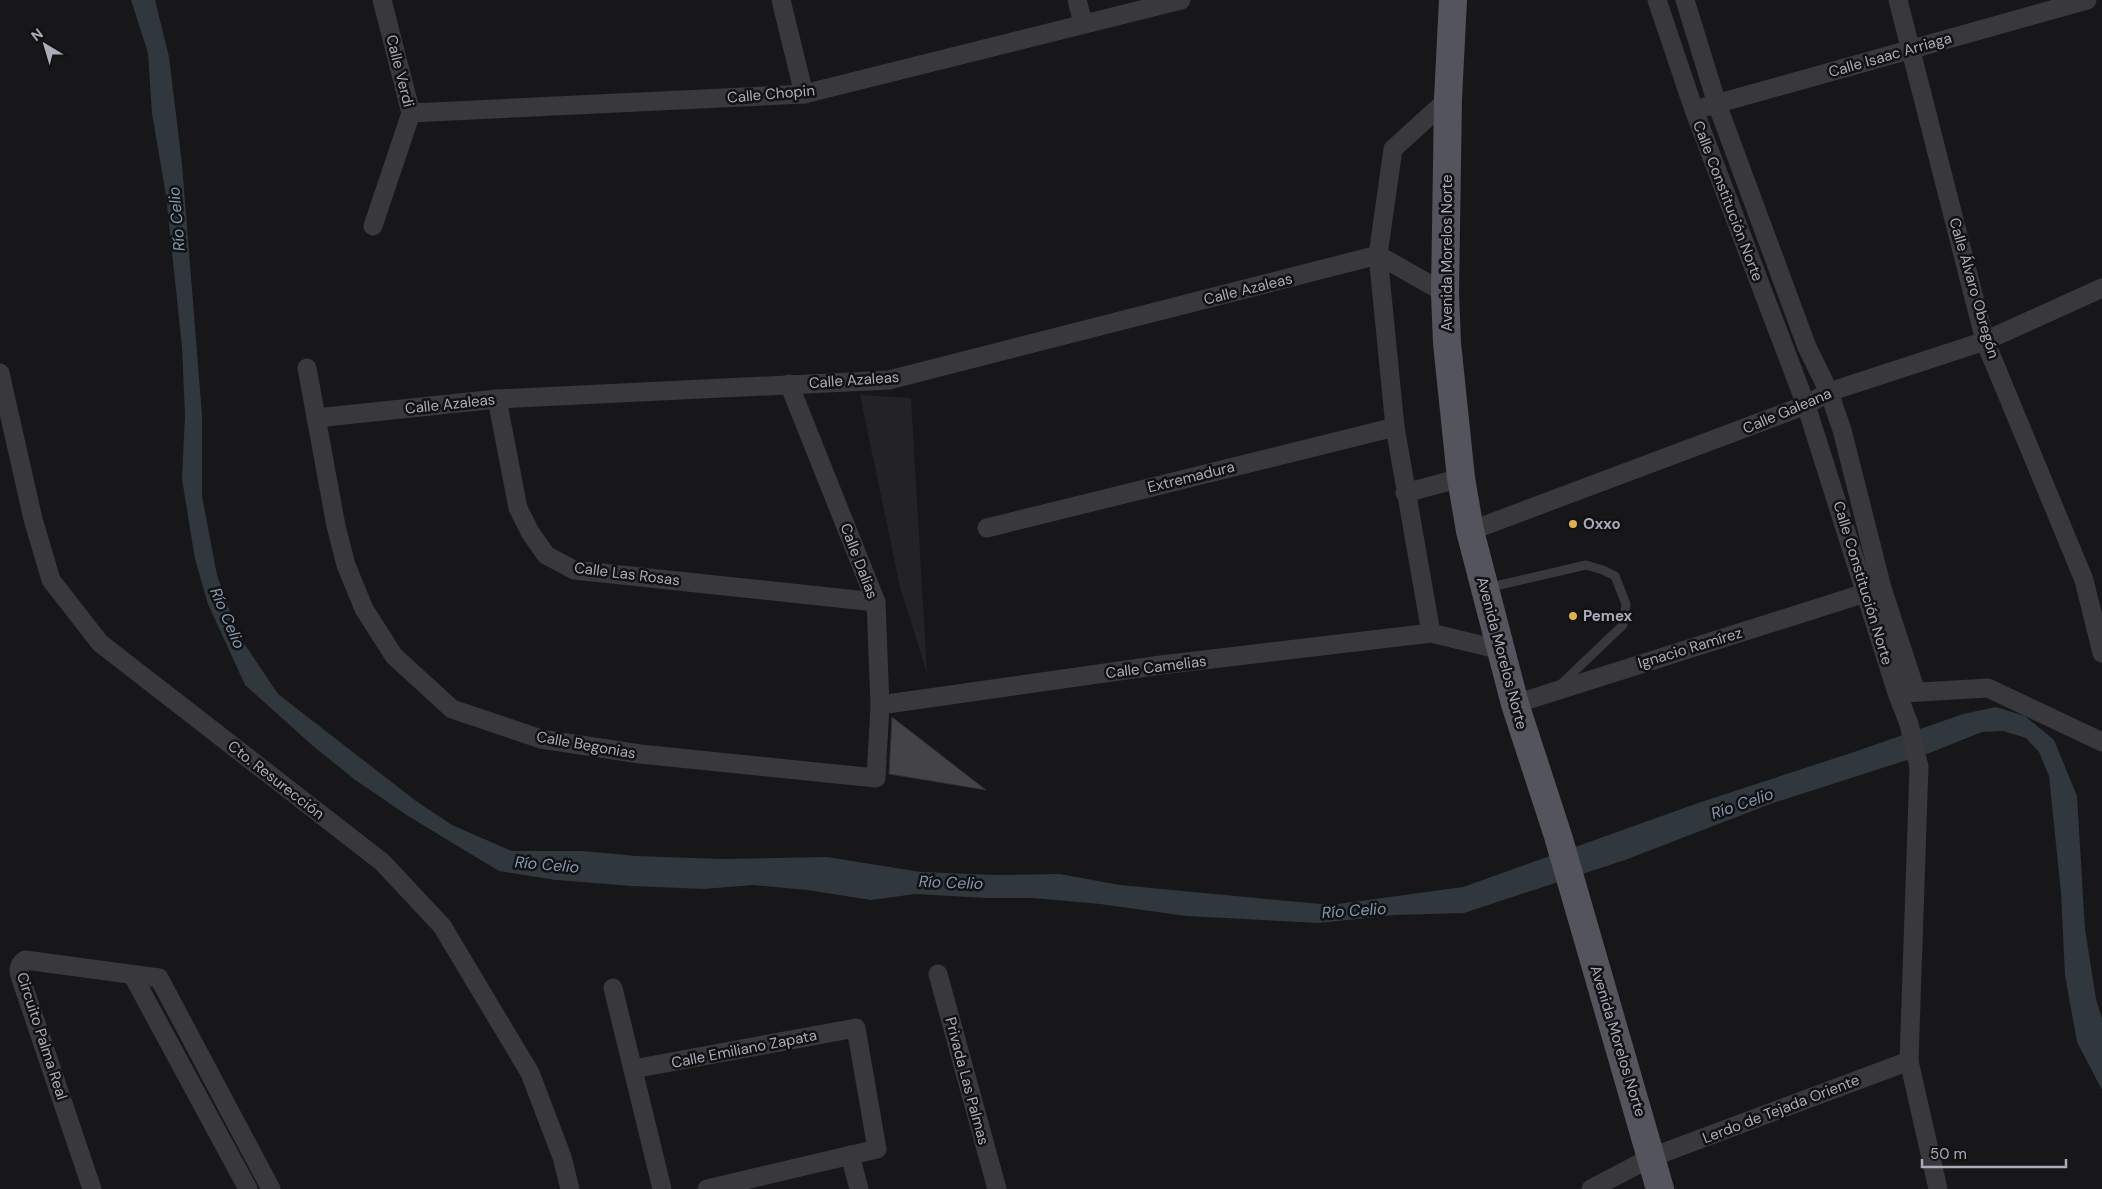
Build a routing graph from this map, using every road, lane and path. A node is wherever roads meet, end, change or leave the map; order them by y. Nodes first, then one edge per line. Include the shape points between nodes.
1 (382, 0) edge
2 (781, 0) edge
3 (1077, 0) edge
4 (1181, 0) edge
5 (1657, 0) edge
6 (1685, 0) edge
7 (1898, 0) edge
8 (2087, 0) edge
9 (1449, 3) edge
10 (1083, 23) junction
11 (1911, 50) junction
12 (804, 94) junction
13 (1448, 99) junction
14 (1716, 104) junction
15 (1694, 110) junction
16 (411, 113) junction
17 (373, 226) dead end
18 (1378, 255) junction
19 (2102, 288) edge
20 (1445, 293) junction
21 (1985, 341) junction
22 (307, 368) dead end
23 (0, 373) edge
24 (789, 384) junction
25 (1829, 392) junction
26 (497, 398) junction
27 (1806, 405) junction
28 (316, 418) junction
29 (1395, 427) junction
30 (1461, 478) junction
31 (1406, 494) junction
32 (987, 528) dead end
33 (1470, 531) junction
34 (1484, 588) junction
35 (1874, 590) junction
36 (876, 602) junction
37 (1431, 633) junction
38 (1500, 650) junction
39 (2102, 653) edge
40 (1553, 691) junction
41 (1916, 692) junction
42 (1897, 694) junction
43 (1515, 704) junction
44 (880, 705) junction
45 (2102, 742) edge
46 (876, 778) joint
47 (938, 974) dead end
48 (133, 976) junction
49 (613, 988) dead end
50 (1909, 1061) junction
51 (633, 1069) junction
52 (850, 1155) junction
53 (1652, 1157) junction
54 (92, 1189) edge
55 (248, 1189) edge
56 (271, 1189) edge
57 (570, 1189) edge
58 (662, 1189) edge
59 (706, 1189) edge
60 (859, 1189) edge
61 (997, 1189) edge
62 (1591, 1189) edge
63 (1660, 1189) edge
64 (1938, 1189) edge

1 - 16 street, Calle Verdi
2 - 12 street
3 - 10 street
4 - 10 street, Calle Chopin
5 - 15 street, Calle Constitución Norte
6 - 14 street, Calle Constitución Norte
7 - 11 street, Calle Álvaro Obregón
8 - 11 street, Calle Isaac Arriaga
9 - 13 main road, Avenida Morelos Norte
10 - 12 street, Calle Chopin
11 - 14 street, Calle Isaac Arriaga
11 - 21 street, Calle Álvaro Obregón
12 - 16 street, Calle Chopin
13 - 18 street via 1393,149
13 - 20 main road, Avenida Morelos Norte
14 - 15 street, Calle Isaac Arriaga
14 - 25 street, Calle Constitución Norte via 1807,347
15 - 27 street, Calle Constitución Norte
16 - 17 street, Calle Verdi
18 - 20 street
18 - 24 street, Calle Azaleas via 889,380
18 - 29 street
19 - 21 street, Calle Galeana
20 - 30 main road, Avenida Morelos Norte
21 - 25 street, Calle Galeana
21 - 39 street, Calle Álvaro Obregón via 2084,580
22 - 28 street, Calle Begonias
23 - 57 street, Cto. Resurección via 33,519 51,580 100,643 382,862 442,926 530,1073 562,1157
24 - 26 street, Calle Azaleas
24 - 36 street, Calle Dalias
25 - 27 street, Calle Galeana
25 - 35 street, Calle Constitución Norte via 1842,430
26 - 28 street, Calle Azaleas
26 - 36 street, Calle Las Rosas via 518,508 546,554 574,570
27 - 33 street, Calle Galeana
27 - 35 street, Calle Constitución Norte
28 - 46 street, Calle Begonias via 336,526 346,565 364,609 394,656 452,709 541,739 640,754
29 - 31 street
29 - 32 street, Extremadura
30 - 31 street
30 - 33 main road, Avenida Morelos Norte
31 - 37 street
33 - 34 main road, Avenida Morelos Norte
34 - 38 main road, Avenida Morelos Norte
34 - 40 lane via 1586,566 1615,576 1626,604 1623,626
35 - 40 street, Ignacio Ramírez
35 - 41 street, Calle Constitución Norte
35 - 42 street, Calle Constitución Norte
36 - 44 street, Calle Dalias
37 - 38 street
37 - 44 street, Calle Camelias via 1161,665
38 - 43 main road, Avenida Morelos Norte
40 - 43 street, Ignacio Ramírez
41 - 42 street
41 - 45 street via 1988,688
42 - 50 street, Calle Constitución Norte via 1909,724 1919,767
43 - 53 main road, Avenida Morelos Norte via 1558,836
44 - 46 street, Calle Dalias
47 - 61 street, Privada Las Palmas
48 - 54 street, Circuito Palma Real via 25,960 18,969
48 - 55 street
48 - 56 street, Circuito Palma Real via 159,978
49 - 51 street
50 - 53 street, Lerdo de Tejada Oriente
50 - 64 street, Calle Constitución Norte
51 - 52 street, Calle Emiliano Zapata via 856,1028 877,1148
51 - 58 street
52 - 59 street
52 - 60 street
53 - 62 street, Lerdo de Tejada Oriente
53 - 63 main road, Avenida Morelos Norte

